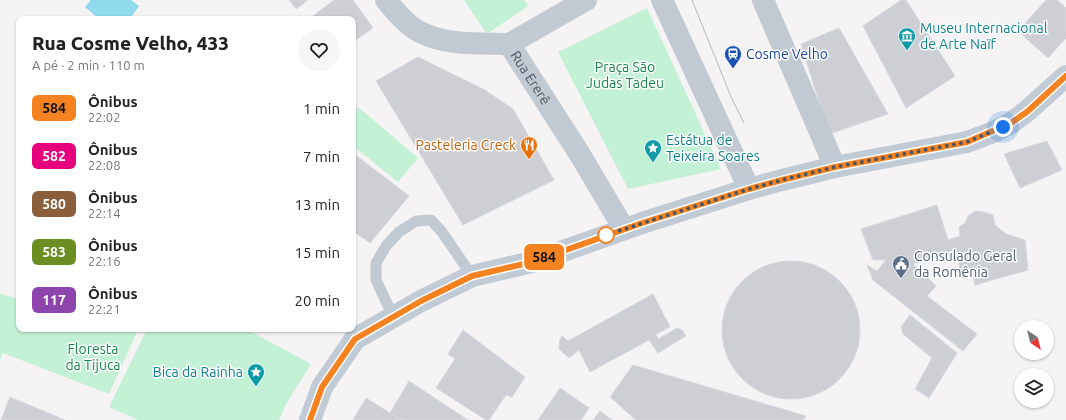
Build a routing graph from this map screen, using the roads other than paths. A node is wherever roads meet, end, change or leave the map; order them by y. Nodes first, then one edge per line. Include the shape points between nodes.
1 (386, 0) edge
2 (586, 0) edge
3 (662, 0) edge
4 (763, 0) edge
5 (509, 44) junction
6 (1066, 76) edge
7 (835, 167) junction
8 (749, 189) junction
9 (624, 229) junction
10 (472, 276) junction
11 (393, 316) junction
12 (310, 420) edge

1 - 5 street, Rua Ererê via 419,32 442,40
2 - 5 street
3 - 8 street
4 - 7 street
5 - 9 street, Rua Ererê
6 - 7 main road via 1028,111 1011,123 981,137 967,142
7 - 8 main road
8 - 9 main road
9 - 10 main road via 532,262
10 - 11 main road
10 - 11 lane via 431,220 416,221 399,232 386,246 376,264 376,280
11 - 12 main road via 355,339 322,387

